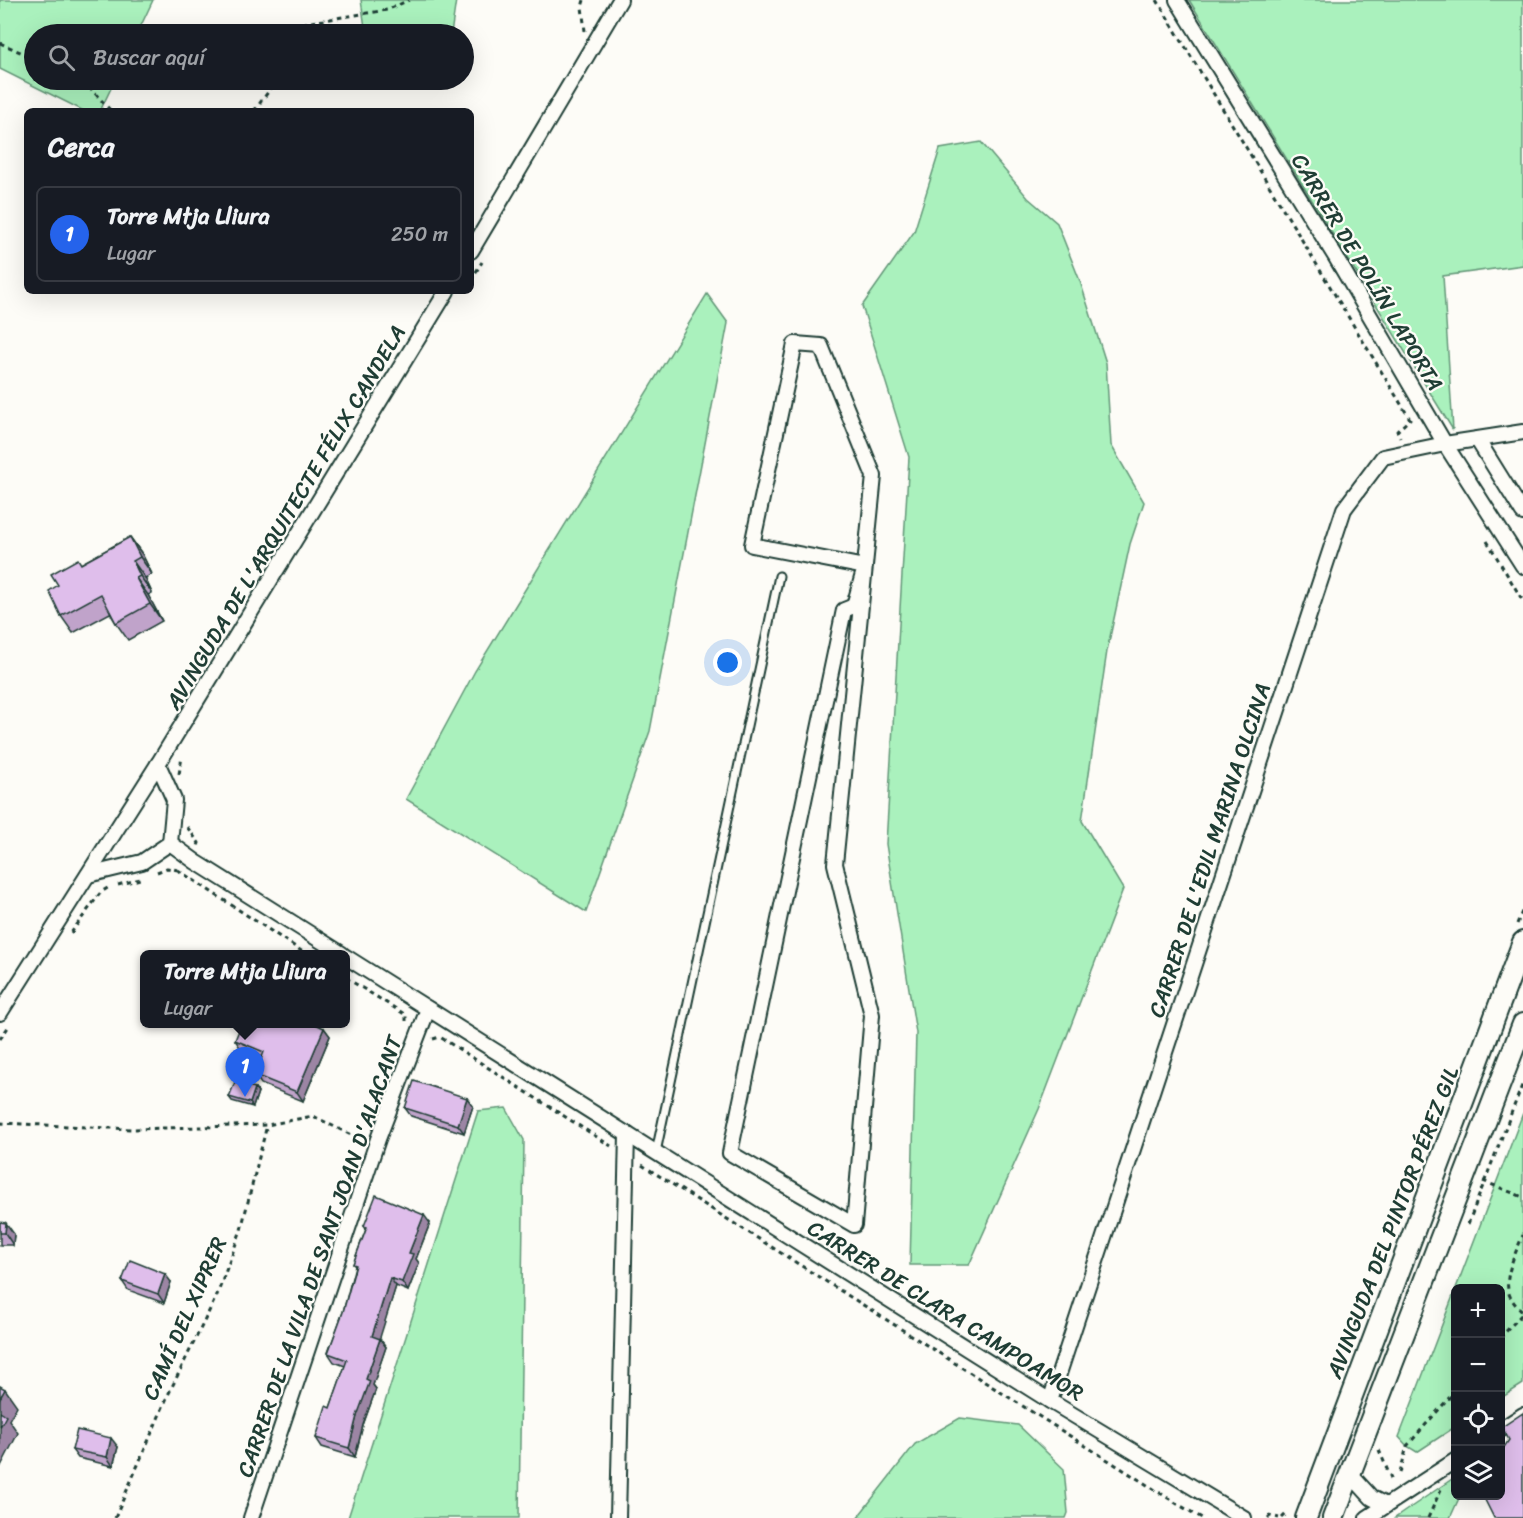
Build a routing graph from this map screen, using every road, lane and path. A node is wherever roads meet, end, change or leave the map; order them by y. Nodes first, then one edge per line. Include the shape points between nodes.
1 (409, 0) edge
2 (620, 0) edge
3 (1156, 0) edge
4 (1177, 0) edge
5 (305, 24) edge
6 (0, 43) edge
7 (24, 54) edge
8 (92, 90) edge
9 (270, 90) edge
10 (108, 108) edge
11 (256, 108) edge
12 (474, 247) edge
13 (445, 294) edge
14 (1523, 432) edge
15 (1477, 439) junction
16 (1445, 444) junction
17 (1407, 452) junction
18 (1523, 513) edge
19 (1486, 541) dead end
20 (1523, 566) edge
21 (865, 567) joint
22 (779, 576) dead end
23 (1523, 601) edge
24 (184, 752) dead end
25 (158, 764) junction
26 (179, 782) dead end
27 (186, 826) dead end
28 (170, 843) junction
29 (192, 859) junction
30 (178, 870) junction
31 (88, 875) junction
32 (151, 875) dead end
33 (143, 878) dead end
34 (70, 934) dead end
35 (1523, 942) edge
36 (300, 950) edge
37 (335, 950) edge
38 (350, 960) edge
39 (350, 981) edge
40 (428, 1009) junction
41 (0, 1013) edge
42 (13, 1020) dead end
43 (1523, 1024) edge
44 (417, 1035) junction
45 (0, 1039) edge
46 (1523, 1083) edge
47 (0, 1124) edge
48 (267, 1125) junction
49 (627, 1134) junction
50 (378, 1139) junction
51 (656, 1152) junction
52 (627, 1156) junction
53 (1465, 1232) dead end
54 (1523, 1235) edge
55 (1505, 1333) edge
56 (1453, 1392) edge
57 (1050, 1401) junction
58 (1523, 1415) edge
59 (1505, 1427) edge
60 (1378, 1449) dead end
61 (1451, 1463) edge
62 (1400, 1473) dead end
63 (1350, 1474) junction
64 (1442, 1486) dead end
65 (1402, 1494) junction
66 (1386, 1505) junction
67 (115, 1518) edge
68 (250, 1518) edge
69 (618, 1518) edge
70 (1202, 1518) edge
71 (1244, 1518) edge
72 (1269, 1518) edge
73 (1279, 1518) edge
74 (1306, 1518) edge
75 (1333, 1518) edge
76 (1367, 1518) edge
77 (1428, 1518) edge

1 - 5 path via 387,10
2 - 12 street
3 - 17 path via 1410,419 1397,431
4 - 16 street, CARRER DE POLÍN LAPORTA
6 - 7 path
8 - 10 path
9 - 11 path
13 - 25 street, AVINGUDA DE L'ARQUITECTE FÉLIX CANDELA
14 - 15 street, CARRER DE L'EDIL MARINA OLCINA
15 - 16 street, CARRER DE L'EDIL MARINA OLCINA
15 - 18 street
16 - 17 street, CARRER DE L'EDIL MARINA OLCINA
16 - 20 street, CARRER DE POLÍN LAPORTA
17 - 57 street, CARRER DE L'EDIL MARINA OLCINA via 1383,457 1344,509
19 - 23 path
21 - 21 street via 752,545 795,344 821,346 874,476 835,864 873,1015 854,1225 730,1153 844,610 854,606
22 - 51 lane
24 - 26 path
25 - 28 street via 174,800
25 - 31 street, AVINGUDA DE L'ARQUITECTE FÉLIX CANDELA
27 - 29 path via 199,843
28 - 29 street, CARRER DE CLARA CAMPOAMOR
28 - 31 street via 142,862
29 - 30 path
29 - 37 street, CARRER DE CLARA CAMPOAMOR
30 - 32 path via 167,868
30 - 36 path
31 - 41 street, AVINGUDA DE L'ARQUITECTE FÉLIX CANDELA
33 - 34 path via 101,892
35 - 74 main road, AVINGUDA DEL PINTOR PÉREZ GIL
38 - 40 street, CARRER DE CLARA CAMPOAMOR
39 - 44 path via 406,1015 406,1029
40 - 44 street, CARRER DE LA VILA DE SANT JOAN D'ALACANT
40 - 49 street, CARRER DE CLARA CAMPOAMOR
42 - 45 path
43 - 63 main road
44 - 50 street, CARRER DE LA VILA DE SANT JOAN D'ALACANT
44 - 52 path via 428,1041 440,1037
46 - 53 path
47 - 48 path via 132,1129
48 - 50 path via 313,1116 349,1134
48 - 67 path, CAMÍ DEL XIPRER via 241,1230 217,1295
49 - 51 street, CARRER DE CLARA CAMPOAMOR
49 - 52 street
50 - 68 street, CARRER DE LA VILA DE SANT JOAN D'ALACANT
51 - 57 street, CARRER DE CLARA CAMPOAMOR
52 - 69 street
52 - 70 path
54 - 55 path via 1507,1288 1523,1313
56 - 62 path via 1407,1446
57 - 71 street, CARRER DE CLARA CAMPOAMOR
58 - 59 street
60 - 65 path
61 - 65 street
63 - 66 street via 1372,1498
63 - 75 main road
64 - 77 path
65 - 66 street
66 - 76 street
72 - 73 path

